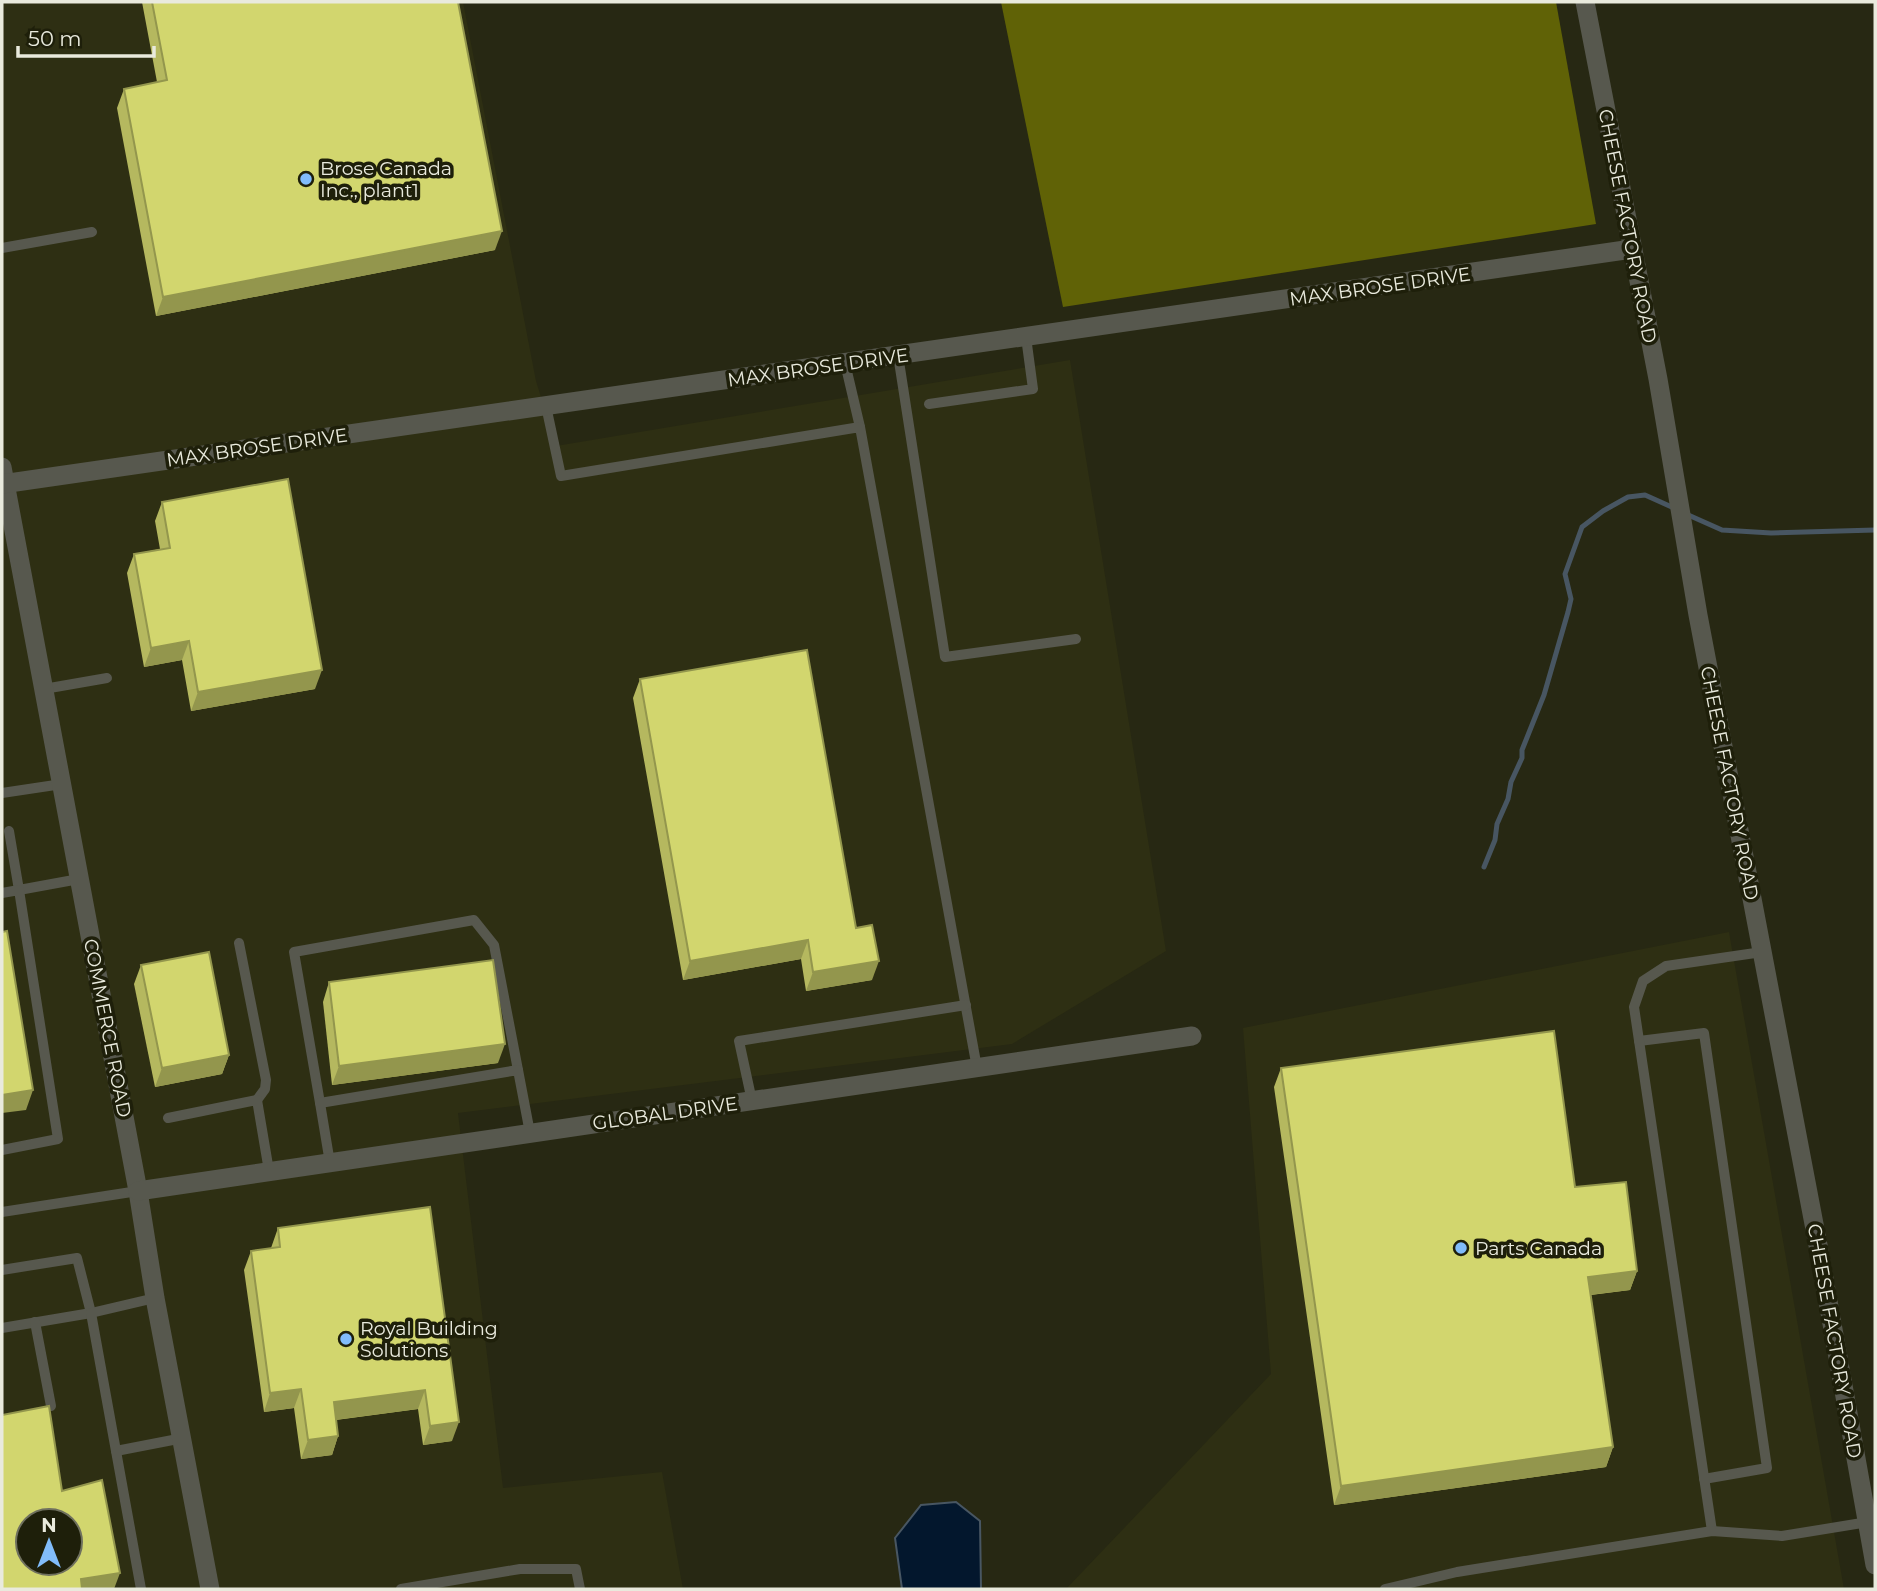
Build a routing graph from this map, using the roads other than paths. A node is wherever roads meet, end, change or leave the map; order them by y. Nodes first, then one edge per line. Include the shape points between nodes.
1 (1585, 2) edge
2 (92, 232) dead end
3 (2, 248) edge
4 (1632, 249) junction
5 (1026, 337) junction
6 (898, 355) junction
7 (845, 363) junction
8 (929, 404) dead end
9 (546, 406) junction
10 (860, 427) junction
11 (3, 478) edge
12 (1076, 639) dead end
13 (107, 678) dead end
14 (44, 689) junction
15 (62, 784) junction
16 (2, 793) edge
17 (9, 831) dead end
18 (79, 879) junction
19 (19, 890) junction
20 (2, 893) edge
21 (239, 943) dead end
22 (1762, 952) junction
23 (966, 1005) junction
24 (1192, 1036) dead end
25 (1639, 1041) junction
26 (977, 1068) junction
27 (517, 1070) junction
28 (257, 1100) junction
29 (752, 1101) junction
30 (320, 1103) junction
31 (168, 1118) dead end
32 (530, 1133) junction
33 (2, 1150) edge
34 (330, 1163) junction
35 (269, 1171) junction
36 (138, 1191) junction
37 (2, 1212) edge
38 (2, 1270) edge
39 (155, 1298) junction
40 (91, 1313) junction
41 (35, 1322) junction
42 (2, 1328) edge
43 (51, 1406) edge
44 (183, 1438) junction
45 (116, 1451) junction
46 (1704, 1479) junction
47 (1868, 1522) junction
48 (1712, 1531) junction
49 (1875, 1565) edge
50 (141, 1589) edge
51 (210, 1589) edge
52 (401, 1589) edge
53 (580, 1589) edge
54 (1385, 1589) edge

1 - 4 street, CHEESE FACTORY ROAD
2 - 3 lane
4 - 5 street, MAX BROSE DRIVE
4 - 22 street, CHEESE FACTORY ROAD
5 - 6 street, MAX BROSE DRIVE
5 - 8 lane via 1033,389
6 - 7 street, MAX BROSE DRIVE
6 - 12 lane via 945,657
7 - 9 street, MAX BROSE DRIVE
7 - 10 lane
9 - 10 lane via 561,476
9 - 11 street, MAX BROSE DRIVE
10 - 23 lane
11 - 14 street, COMMERCE ROAD
13 - 14 lane
14 - 15 street, COMMERCE ROAD
15 - 16 lane
15 - 18 street, COMMERCE ROAD
17 - 19 lane
18 - 19 lane
18 - 36 street, COMMERCE ROAD
19 - 20 lane
19 - 33 lane via 58,1139
21 - 28 lane via 266,1080
22 - 25 lane via 1667,966 1643,981 1634,1007
22 - 47 street, CHEESE FACTORY ROAD
23 - 26 lane
23 - 29 lane via 739,1041
24 - 26 street, GLOBAL DRIVE
25 - 46 lane
25 - 46 lane via 1704,1033 1767,1468
26 - 29 street, GLOBAL DRIVE
27 - 30 lane
27 - 30 lane via 494,945 474,920 294,952
27 - 32 lane
28 - 31 lane
28 - 35 lane
29 - 32 street, GLOBAL DRIVE
30 - 34 lane
32 - 34 street, GLOBAL DRIVE
34 - 35 street, GLOBAL DRIVE
35 - 36 street, GLOBAL DRIVE
36 - 37 lane
36 - 39 street, COMMERCE ROAD
38 - 40 lane via 77,1258
39 - 40 lane
39 - 44 street, COMMERCE ROAD
40 - 41 lane
40 - 45 lane
41 - 42 lane
41 - 43 lane
44 - 45 lane
44 - 51 street, COMMERCE ROAD
45 - 50 lane
46 - 48 lane
47 - 48 lane via 1782,1536
47 - 49 street, CHEESE FACTORY ROAD
48 - 54 lane via 1457,1572
52 - 53 lane via 520,1569 576,1569

